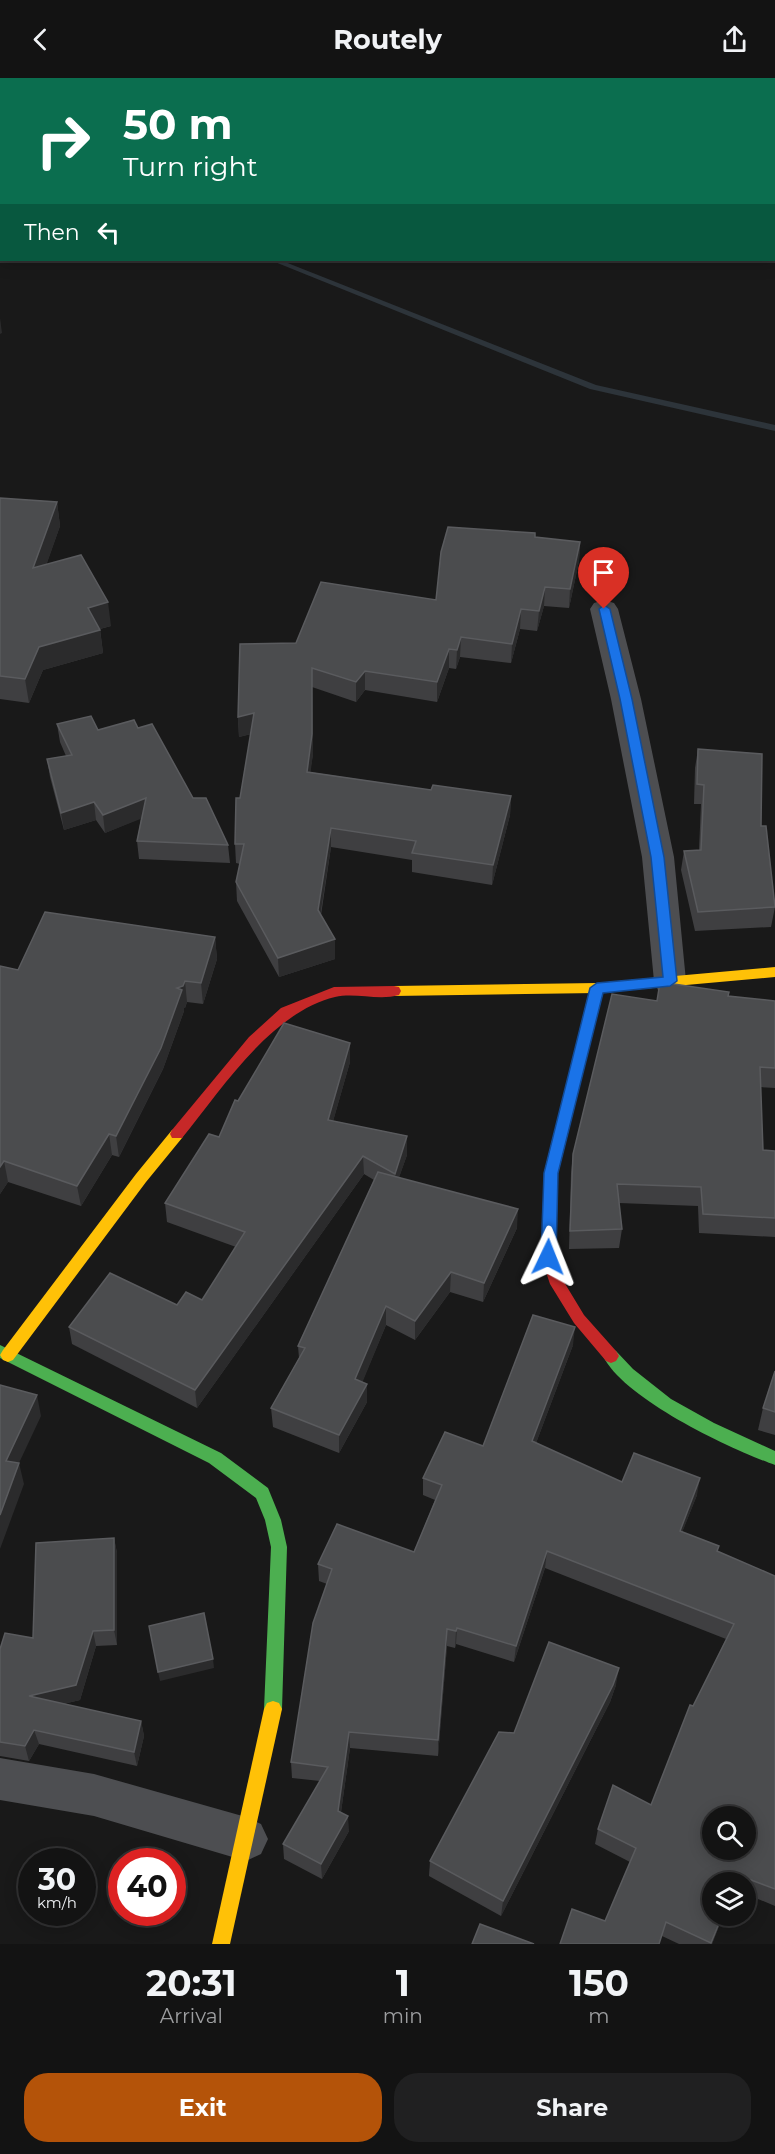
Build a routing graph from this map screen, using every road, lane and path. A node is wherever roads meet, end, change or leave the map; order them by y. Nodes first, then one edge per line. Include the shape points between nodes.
1 (604, 609) dead end
2 (775, 972) edge
3 (670, 981) junction
4 (597, 988) junction
5 (4, 1353) edge
6 (775, 1458) edge
7 (0, 1779) edge
8 (246, 1839) junction
9 (221, 1944) edge

1 - 3 street via 658,857
2 - 3 street
3 - 4 street
4 - 5 street via 334,993 286,1012 254,1041
4 - 6 street via 551,1173 548,1257 557,1284 579,1319 629,1378 695,1423
5 - 8 street via 215,1458 262,1493 279,1547 273,1710
7 - 8 street via 41,1783
8 - 9 street

